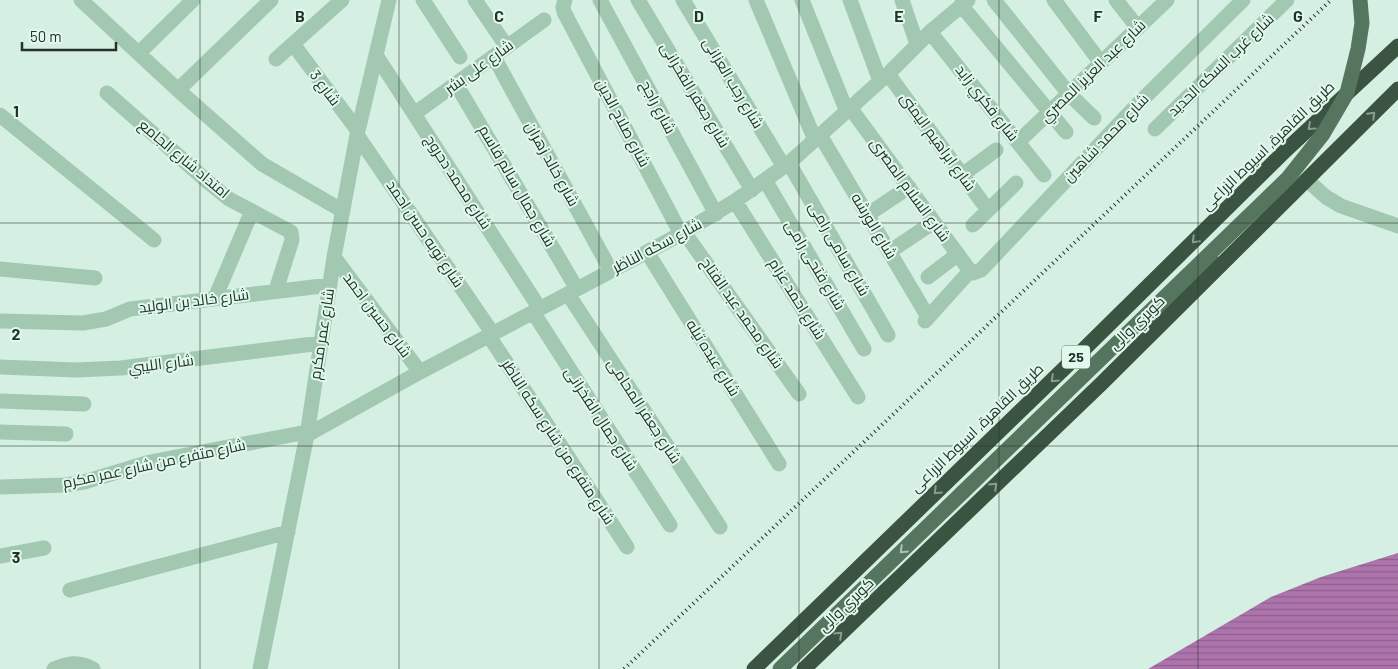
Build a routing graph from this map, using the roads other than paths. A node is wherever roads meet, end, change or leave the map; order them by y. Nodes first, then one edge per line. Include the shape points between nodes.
1 (81, 0) edge
2 (193, 0) edge
3 (271, 0) edge
4 (342, 0) edge
5 (389, 0) edge
6 (423, 0) edge
7 (600, 0) edge
8 (638, 0) edge
9 (685, 0) edge
10 (756, 0) edge
11 (802, 0) edge
12 (850, 0) edge
13 (902, 0) edge
14 (994, 0) edge
15 (1054, 0) edge
16 (1116, 0) edge
17 (1167, 0) edge
18 (1243, 0) edge
19 (1287, 0) edge
20 (1360, 0) edge
21 (1366, 0) edge
22 (482, 3) edge
23 (960, 3) edge
24 (565, 6) edge
25 (544, 20) dead end
26 (1138, 28) junction
27 (930, 32) junction
28 (293, 44) junction
29 (917, 44) junction
30 (507, 47) junction
31 (1395, 51) edge
32 (139, 53) junction
33 (376, 55) junction
34 (460, 57) dead end
35 (494, 57) junction
36 (276, 59) dead end
37 (1101, 63) junction
38 (884, 78) junction
39 (456, 84) junction
40 (1398, 89) edge
41 (178, 90) junction
42 (107, 93) dead end
43 (1069, 94) junction
44 (849, 110) junction
45 (1050, 112) junction
46 (414, 114) junction
47 (0, 115) edge
48 (1094, 118) dead end
49 (1155, 129) dead end
50 (1066, 132) dead end
51 (357, 133) junction
52 (817, 138) junction
53 (1018, 142) junction
54 (996, 150) dead end
55 (786, 165) junction
56 (962, 175) junction
57 (1044, 175) dead end
58 (765, 180) junction
59 (1307, 180) junction
60 (1016, 183) dead end
61 (909, 187) junction
62 (752, 190) junction
63 (735, 201) junction
64 (343, 210) junction
65 (988, 210) junction
66 (252, 211) junction
67 (716, 214) junction
68 (867, 216) junction
69 (934, 222) junction
70 (973, 225) dead end
71 (1398, 226) edge
72 (683, 233) junction
73 (154, 240) dead end
74 (647, 252) junction
75 (889, 252) junction
76 (958, 254) junction
77 (334, 257) junction
78 (0, 269) edge
79 (970, 270) junction
80 (610, 271) junction
81 (95, 278) dead end
82 (928, 278) dead end
83 (330, 284) junction
84 (276, 290) junction
85 (572, 291) junction
86 (215, 298) junction
87 (536, 311) junction
88 (0, 321) edge
89 (491, 335) junction
90 (888, 336) dead end
91 (321, 343) junction
92 (864, 349) dead end
93 (0, 367) edge
94 (420, 372) junction
95 (799, 394) dead end
96 (858, 397) dead end
97 (0, 401) edge
98 (84, 404) dead end
99 (0, 432) edge
100 (307, 433) junction
101 (66, 434) dead end
102 (1045, 438) junction
103 (779, 464) dead end
104 (0, 488) edge
105 (670, 525) dead end
106 (720, 527) dead end
107 (288, 532) junction
108 (628, 547) dead end
109 (44, 548) dead end
110 (0, 556) edge
111 (70, 590) dead end
112 (54, 669) edge
113 (93, 669) edge
114 (260, 669) edge
115 (754, 669) edge
116 (780, 669) edge
117 (804, 669) edge

1 - 32 street
2 - 32 street
3 - 41 street
4 - 28 street
5 - 33 street, شارع عمر مكرم
6 - 34 street
7 - 67 street, شارع راجح
8 - 62 street, شارع جعفر الفخرانى
9 - 55 street, شارع رجب العزانى
10 - 52 street, شارع الورشه
11 - 44 street, شارع السلام المصرى
12 - 38 street, شارع ابراهيم اليمنى
13 - 29 street
14 - 43 street
15 - 37 street
16 - 26 street
17 - 26 street, شارع عبد العزيز المصري
18 - 79 street, شارع محمد شاهين via 981,270 973,273
19 - 49 street, شارع غرب السكه الحديد
20 -> 116 main road, كوبري والى, bridge via 1362,23 1347,93 1324,134 1288,178
21 - 102 main road, كوبري والى via 1368,24 1353,95 1329,138 1294,184 1178,297
22 - 30 street
23 - 27 street, شارع سكه الناظر
23 - 45 street
24 - 72 street, شارع صلاح الدين
25 - 30 street, شارع على بشر
26 - 37 street, شارع عبد العزيز المصري
27 - 29 street, شارع سكه الناظر
27 - 53 street, شارع فكري زايد
28 - 36 street
28 - 51 street, شارع 3
29 - 38 street, شارع سكه الناظر
30 - 35 street, شارع على بشر
31 -> 115 highway, طريق القاهرة, اسيوط الزراعى / 25 via 1286,150
32 - 41 street
33 - 46 street, شارع محمد دحروج
33 - 51 street, شارع عمر مكرم
35 - 39 street, شارع على بشر
35 - 80 street, شارع خالد زهران
37 - 43 street, شارع عبد العزيز المصري
38 - 44 street, شارع سكه الناظر
38 - 56 street, شارع ابراهيم اليمنى
39 - 46 street, شارع على بشر
39 - 85 street, شارع جمال سالم قاسم
59 -> 40 highway, 25
41 - 64 street via 262,164
42 - 66 street, امتداد شارع الجامع via 208,182 229,199
43 - 45 street, شارع عبد العزيز المصري
43 - 48 street
44 - 52 street, شارع سكه الناظر
44 - 61 street, شارع السلام المصرى
45 - 50 street
45 - 53 street, شارع عبد العزيز المصري
46 - 87 street, شارع محمد دحروج
47 - 73 street
51 - 64 street, شارع عمر مكرم
51 - 89 street, شارع توبه حسن احمد
52 - 55 street, شارع سكه الناظر
52 - 68 street, شارع الورشه
53 - 57 street, شارع فكري زايد
54 - 56 street
55 - 58 street, شارع سكه الناظر
55 - 90 street, شارع سامى رامى
56 - 65 street, شارع ابراهيم اليمنى
58 - 62 street, شارع سكه الناظر
58 - 92 street, شارع فتحى رامى
59 - 71 street via 1341,206
59 - 102 highway, 25
60 - 65 street
61 - 68 street
61 - 69 street, شارع السلام المصرى
62 - 63 street, شارع سكه الناظر
63 - 67 street, شارع سكه الناظر
63 - 96 street, شارع احمد عزام
64 - 77 street, شارع عمر مكرم
65 - 70 street
66 - 84 street, امتداد شارع الجامع via 288,229 293,236
66 - 86 street
67 - 72 street, شارع سكه الناظر
68 - 75 street, شارع الورشه
69 - 75 street
69 - 76 street, شارع السلام المصرى
72 - 74 street, شارع سكه الناظر
72 - 95 street, شارع محمد عبد الفتاح
74 - 80 street, شارع سكه الناظر
74 - 103 street, شارع عبده تيله
75 - 79 street, شارع الورشه via 926,319
76 - 79 street, شارع السلام المصرى
76 - 82 street
77 - 83 street, شارع عمر مكرم
77 - 94 street, شارع حسين احمد
78 - 81 street
80 - 85 street, شارع سكه الناظر
83 - 84 street, شارع خالد بن الوليد
83 - 91 street, شارع عمر مكرم
84 - 86 street, شارع خالد بن الوليد
85 - 87 street, شارع سكه الناظر
85 - 106 street, شارع جعفر المحامى
86 - 88 street, شارع خالد بن الوليد via 130,309 95,322
87 - 89 street, شارع سكه الناظر
87 - 105 street, شارع جمال الفخرانى
89 - 94 street, شارع سكه الناظر
89 - 108 street, شارع متفرع من شارع سكه الناظر
91 - 93 street, شارع الليبي via 121,368
91 - 100 street, شارع عمر مكرم
94 - 100 street, شارع سكه الناظر
97 - 98 street
99 - 101 street
100 - 104 street, شارع متفرع من شارع عمر مكرم via 150,462 84,482
100 - 107 street, شارع عمر مكرم
117 -> 102 highway, 25
107 - 111 street
107 - 114 street, شارع عمر مكرم
109 - 110 street
112 - 113 street via 78,663

